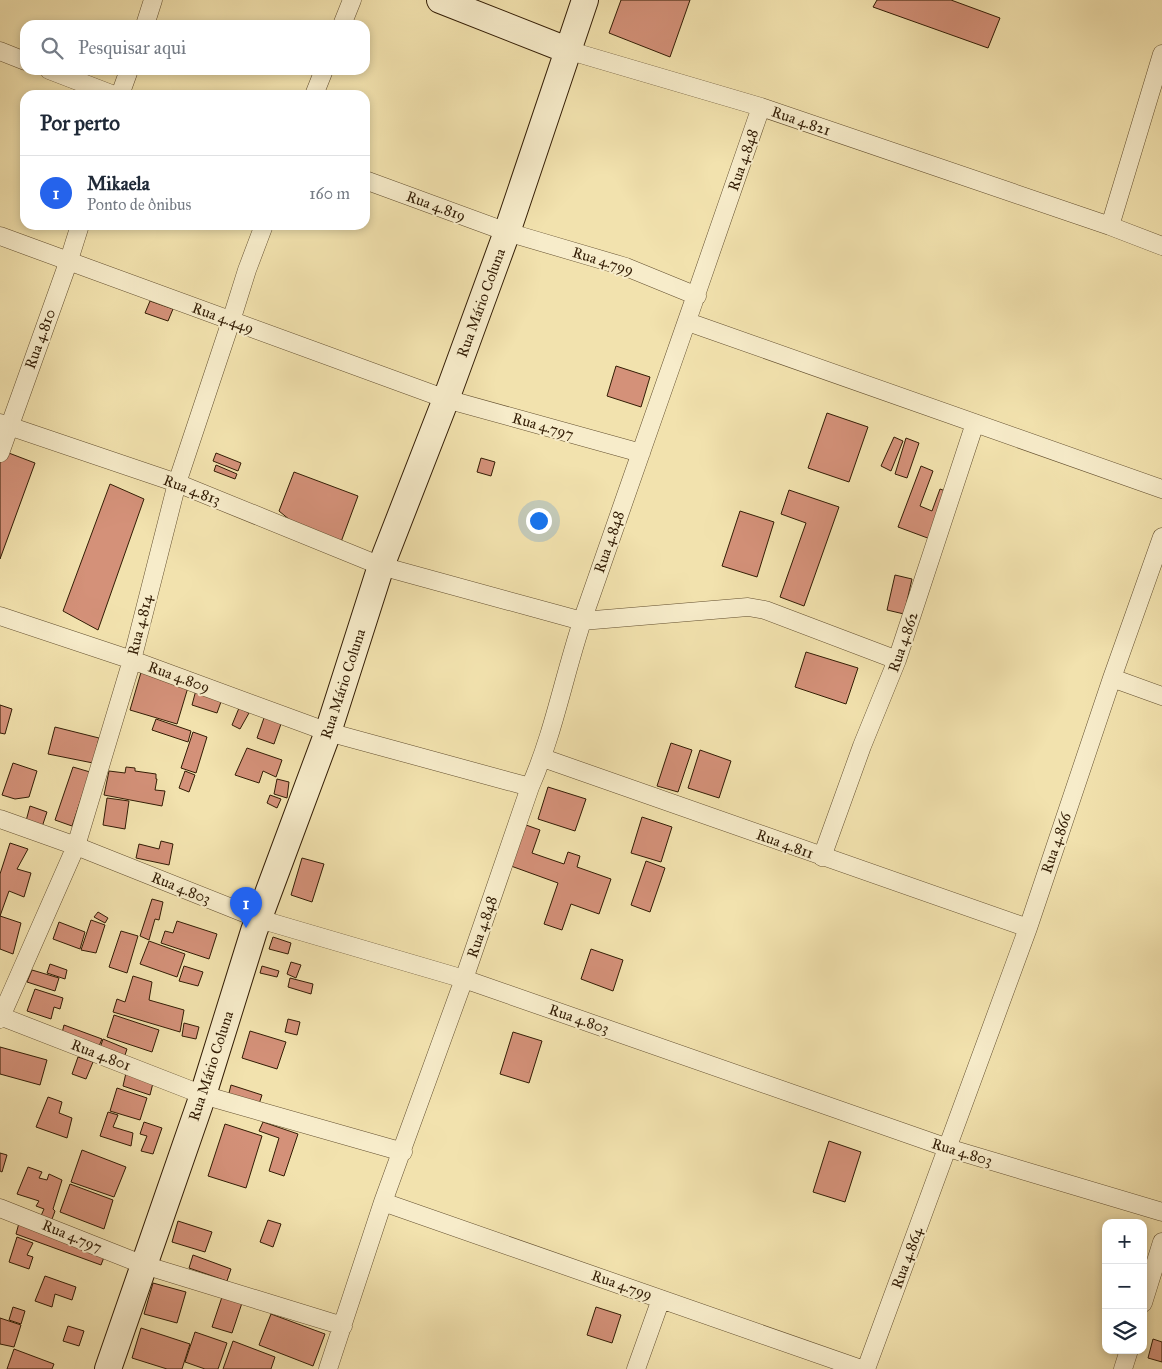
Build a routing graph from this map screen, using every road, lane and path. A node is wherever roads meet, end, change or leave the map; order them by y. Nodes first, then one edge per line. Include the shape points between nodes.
1 (153, 0) edge
2 (352, 0) edge
3 (440, 0) edge
4 (585, 0) edge
5 (146, 20) edge
6 (344, 20) edge
7 (567, 50) junction
8 (0, 51) edge
9 (20, 58) edge
10 (1161, 60) edge
11 (63, 75) edge
12 (127, 75) edge
13 (322, 75) edge
14 (101, 90) edge
15 (122, 90) edge
16 (316, 90) edge
17 (760, 108) junction
18 (370, 182) edge
19 (1110, 226) junction
20 (78, 230) edge
21 (262, 230) edge
22 (506, 232) junction
23 (0, 236) edge
24 (1162, 246) edge
25 (69, 260) junction
26 (697, 296) junction
27 (231, 321) junction
28 (688, 322) junction
29 (446, 398) junction
30 (975, 423) junction
31 (5, 424) edge
32 (0, 453) edge
33 (640, 453) junction
34 (177, 483) junction
35 (1162, 489) edge
36 (1162, 538) edge
37 (381, 566) junction
38 (0, 616) edge
39 (582, 621) junction
40 (132, 660) junction
41 (897, 660) junction
42 (1112, 678) junction
43 (1162, 696) edge
44 (328, 732) junction
45 (543, 758) junction
46 (530, 787) junction
47 (0, 819) edge
48 (76, 846) junction
49 (822, 857) junction
50 (259, 919) junction
51 (1028, 928) junction
52 (464, 979) junction
53 (1, 1017) edge
54 (203, 1095) junction
55 (948, 1148) junction
56 (403, 1152) junction
57 (383, 1202) junction
58 (0, 1208) edge
59 (1162, 1212) edge
60 (1162, 1242) edge
61 (144, 1265) junction
62 (1147, 1290) edge
63 (661, 1299) junction
64 (343, 1326) junction
65 (1128, 1354) edge
66 (108, 1369) edge
67 (328, 1369) edge
68 (636, 1369) edge
69 (861, 1369) edge
70 (866, 1369) edge
71 (1123, 1369) edge

1 - 5 street
2 - 6 street
3 - 7 main road, Rua 4.821
4 - 7 main road, Rua Mário Coluna
7 - 17 street, Rua 4.821
7 - 22 main road, Rua Mário Coluna
8 - 9 street
10 - 19 street
11 - 14 street
12 - 15 street
13 - 16 street
17 - 19 street, Rua 4.821
17 - 26 street, Rua 4.848
18 - 22 street, Rua 4.819
19 - 24 street, Rua 4.821
20 - 25 street, Rua 4.810
21 - 27 street, Rua 4.814
22 - 26 street, Rua 4.799 via 626,267
22 - 29 main road, Rua Mário Coluna
23 - 25 street, Rua 4.449
25 - 27 street, Rua 4.449
25 - 31 street, Rua 4.810
26 - 28 street, Rua 4.848
27 - 29 street, Rua 4.449
27 - 34 street, Rua 4.814
28 - 30 street
28 - 33 street, Rua 4.848
29 - 33 street, Rua 4.797
29 - 37 main road, Rua Mário Coluna
30 - 35 street
30 - 41 street, Rua 4.862
31 - 32 street, Rua 4.810
31 - 34 street, Rua 4.813
33 - 39 street, Rua 4.848
34 - 37 street, Rua 4.813
34 - 40 street, Rua 4.814
36 - 42 street, Rua 4.866
37 - 39 street, Rua 4.813
37 - 44 main road, Rua Mário Coluna
38 - 40 street, Rua 4.809
39 - 41 street, Rua 4.813 via 748,608 765,610
39 - 45 street, Rua 4.848
40 - 44 street, Rua 4.809
40 - 48 street, Rua 4.814
41 - 49 street, Rua 4.862
42 - 43 street
42 - 51 street, Rua 4.866
44 - 46 street, Rua 4.809
44 - 50 main road, Rua Mário Coluna
45 - 46 street, Rua 4.848
45 - 49 street, Rua 4.811
46 - 52 street, Rua 4.848
47 - 48 street, Rua 4.803
48 - 50 street, Rua 4.803
48 - 53 street, Rua 4.814
49 - 51 street, Rua 4.811
50 - 52 street, Rua 4.803
50 - 54 main road, Rua Mário Coluna
51 - 55 street, Rua 4.866
52 - 55 street, Rua 4.803
52 - 56 street, Rua 4.848
53 - 54 street, Rua 4.801
54 - 56 street, Rua 4.801
54 - 61 main road, Rua Mário Coluna
55 - 59 street, Rua 4.803
55 - 70 street, Rua 4.864
56 - 57 street, Rua 4.848
57 - 63 street, Rua 4.799
57 - 64 street, Rua 4.848
58 - 61 street, Rua 4.797
60 - 62 street
61 - 64 street, Rua 4.797
61 - 66 main road, Rua Mário Coluna
63 - 68 street
63 - 69 street, Rua 4.799
64 - 67 street, Rua 4.848
65 - 71 street

